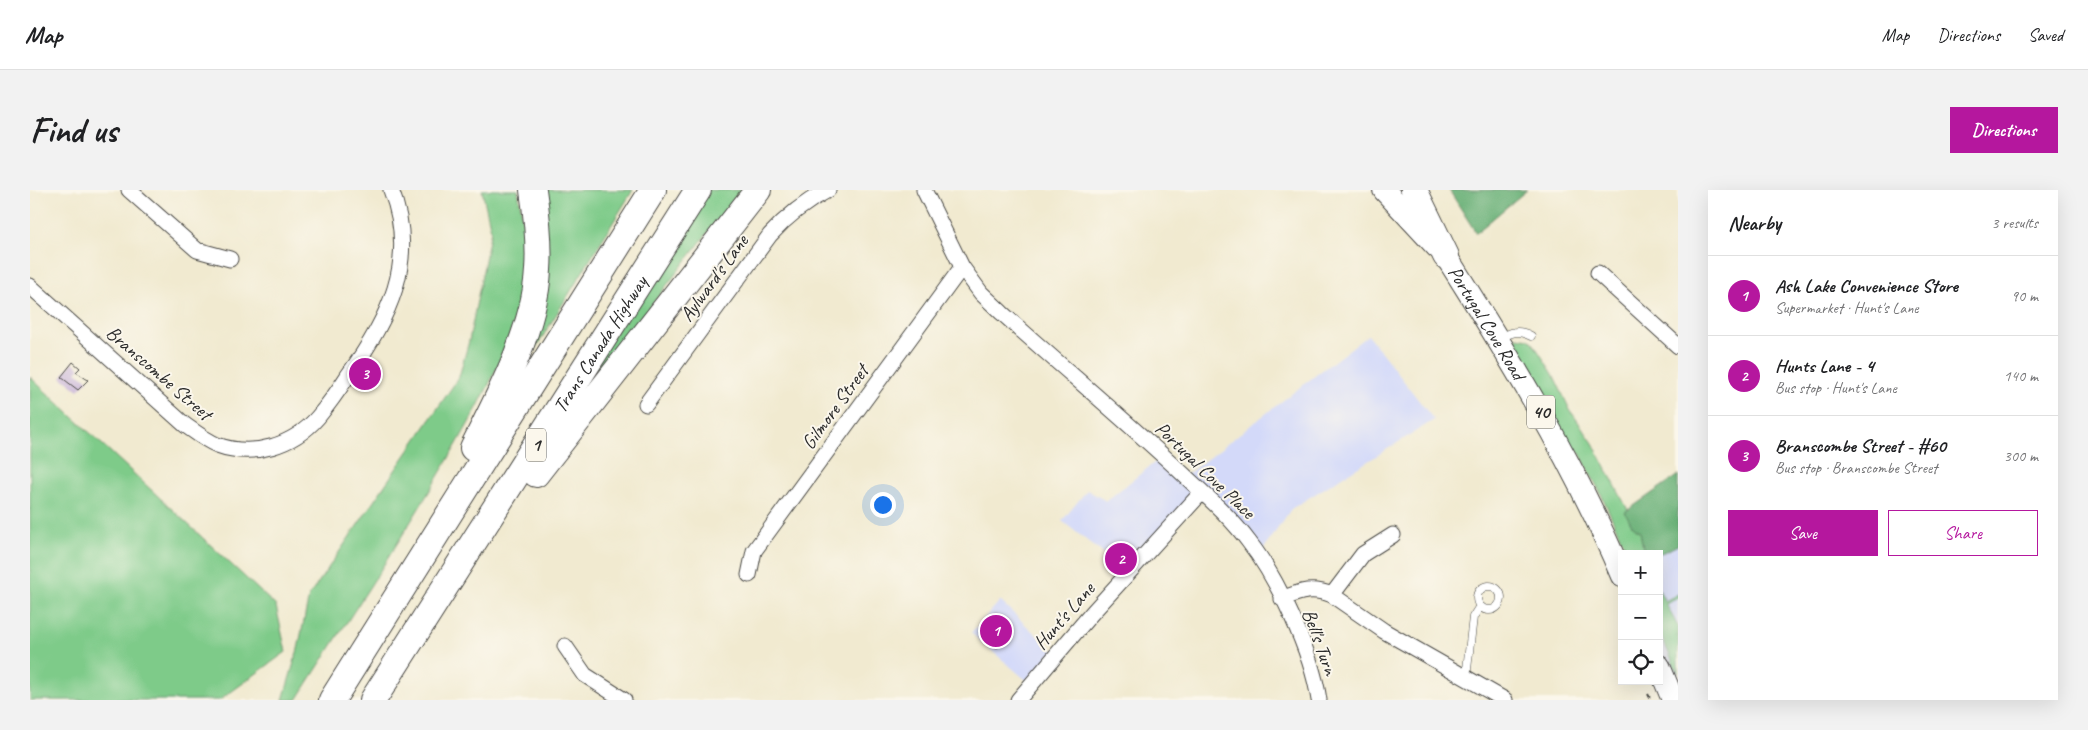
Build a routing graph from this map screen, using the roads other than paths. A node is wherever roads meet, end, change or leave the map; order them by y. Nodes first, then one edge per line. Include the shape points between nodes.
1 (129, 190) edge
2 (391, 190) edge
3 (533, 190) edge
4 (653, 190) edge
5 (698, 190) edge
6 (758, 190) edge
7 (828, 190) edge
8 (924, 190) edge
9 (1384, 190) edge
10 (1404, 190) edge
11 (1414, 190) edge
12 (1446, 256) junction
13 (230, 259) dead end
14 (962, 267) junction
15 (1598, 273) dead end
16 (30, 286) edge
17 (1531, 336) dead end
18 (1498, 340) junction
19 (1676, 342) edge
20 (646, 404) dead end
21 (1202, 492) junction
22 (1393, 535) dead end
23 (1618, 567) edge
24 (749, 575) dead end
25 (405, 583) junction
26 (1332, 595) junction
27 (1282, 599) junction
28 (437, 600) junction
29 (1480, 606) junction
30 (564, 646) dead end
31 (1663, 676) edge
32 (1466, 678) junction
33 (332, 700) edge
34 (373, 700) edge
35 (624, 700) edge
36 (1018, 700) edge
37 (1319, 700) edge
38 (1505, 700) edge
39 (1673, 700) edge

1 - 13 street via 197,250
2 - 16 street, Branscombe Street via 401,227 402,259 396,290 386,315 350,374 317,418 295,436 271,447 244,451 230,449 202,437
3 - 25 highway via 538,224 538,272 528,324 504,386
4 - 25 highway, Trans Canada Highway / 1
5 - 28 highway, Trans Canada Highway / 1
6 - 28 highway
7 - 20 street, Aylward's Lane via 804,202 770,235
8 - 14 street, Portugal Cove Place
9 - 12 main road, Portugal Cove Road / 40
10 - 12 main road, Portugal Cove Road / 40
11 - 12 highway
12 - 18 main road, Portugal Cove Road / 40
14 - 21 street, Portugal Cove Place via 981,293 1002,313
14 - 24 street, Gilmore Street via 754,551
15 - 19 street
17 - 18 lane via 1521,331 1511,332
18 - 23 main road, Portugal Cove Road / 40 via 1548,424
21 - 27 street, Portugal Cove Place via 1250,542
21 - 36 street, Hunt's Lane
22 - 26 street via 1363,554
25 - 33 highway, Trans Canada Highway / 1
26 - 27 street via 1307,590
26 - 32 street via 1384,631
27 - 37 street, Bell's Turn via 1311,663
28 - 34 highway, Trans Canada Highway / 1
29 - 29 lane via 1491,610 1500,602 1496,589 1485,587 1478,594
29 - 32 lane via 1473,616
30 - 35 street via 585,675
31 - 39 main road
32 - 38 street

